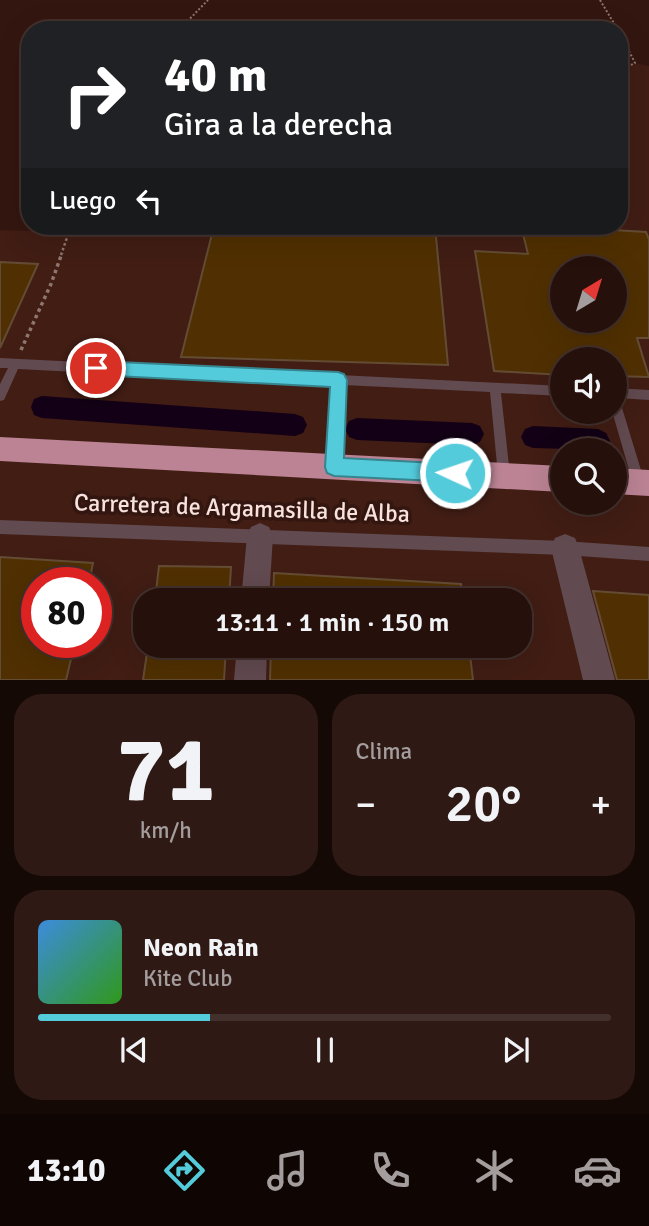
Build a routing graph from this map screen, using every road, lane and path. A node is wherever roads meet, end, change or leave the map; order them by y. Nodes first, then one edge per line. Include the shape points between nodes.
1 (208, 0) edge
2 (600, 0) edge
3 (188, 21) edge
4 (613, 21) edge
5 (628, 48) edge
6 (628, 66) edge
7 (68, 235) edge
8 (0, 363) edge
9 (15, 364) junction
10 (338, 380) junction
11 (495, 387) junction
12 (550, 390) edge
13 (627, 394) edge
14 (649, 395) edge
15 (0, 396) edge
16 (620, 424) edge
17 (0, 449) edge
18 (334, 467) junction
19 (504, 475) junction
20 (550, 478) edge
21 (634, 483) edge
22 (0, 527) edge
23 (260, 537) junction
24 (565, 548) junction
25 (649, 554) edge
26 (256, 588) edge
27 (251, 658) edge
28 (250, 680) edge
29 (599, 680) edge

1 - 3 path
2 - 4 path
5 - 6 path via 635,62
7 - 9 path
8 - 9 lane
9 - 10 lane
9 - 15 lane
10 - 11 lane
10 - 18 lane
11 - 12 lane
11 - 19 lane
13 - 14 lane
16 - 21 lane
17 - 18 highway, Carretera de Argamasilla de Alba
18 - 19 highway, Carretera de Argamasilla de Alba
19 - 20 highway, Carretera de Argamasilla de Alba
22 - 23 lane, Carretera de Argamasilla de Alba
23 - 24 lane, Carretera de Argamasilla de Alba
23 - 26 street
24 - 25 lane, Carretera de Argamasilla de Alba
24 - 29 street
27 - 28 street

